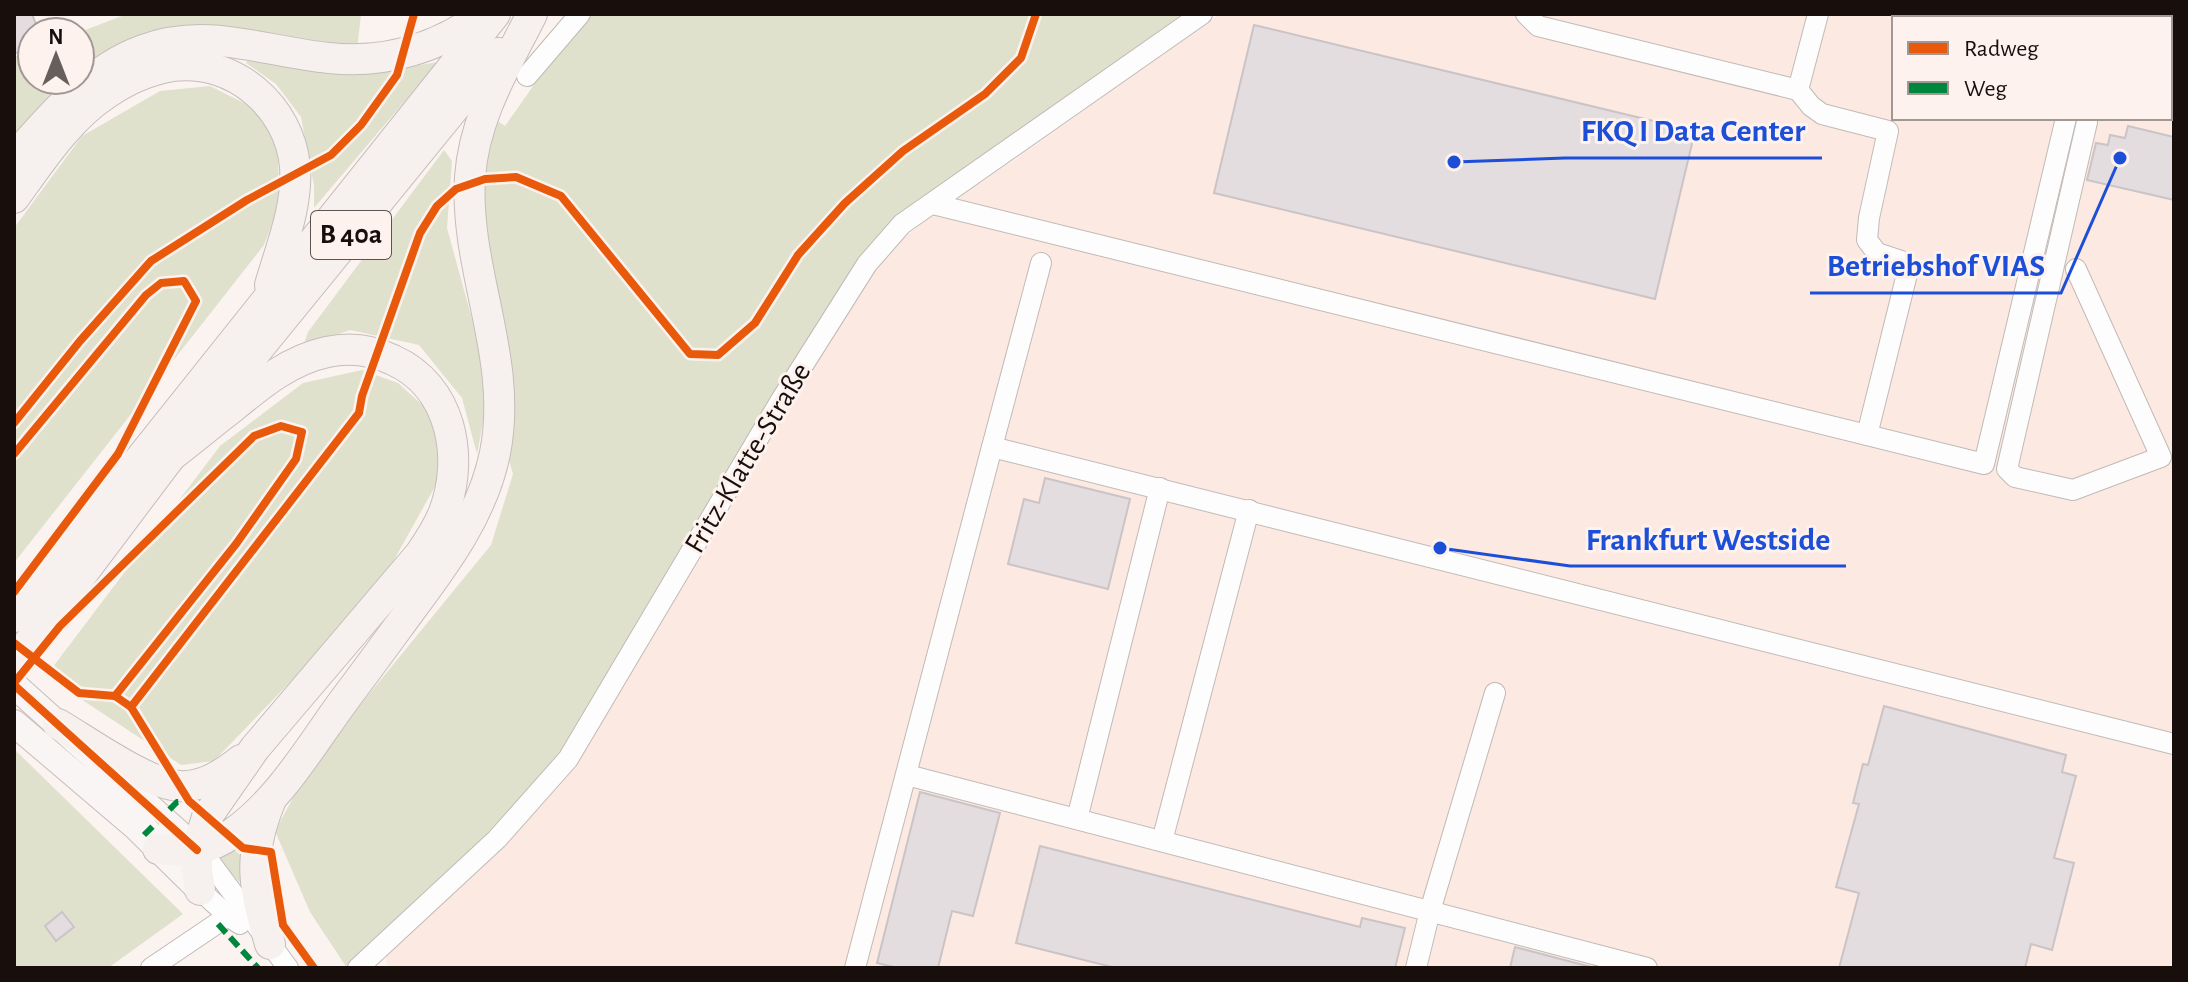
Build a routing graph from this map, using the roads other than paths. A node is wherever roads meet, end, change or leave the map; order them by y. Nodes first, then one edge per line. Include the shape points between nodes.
1 (485, 14) edge
2 (495, 14) edge
3 (531, 14) edge
4 (580, 14) edge
5 (1202, 14) edge
6 (1526, 14) edge
7 (1818, 14) edge
8 (527, 76) dead end
9 (1798, 90) junction
10 (2066, 120) edge
11 (2087, 122) dead end
12 (14, 158) edge
13 (14, 198) edge
14 (933, 204) junction
15 (1041, 263) dead end
16 (2076, 269) dead end
17 (267, 298) junction
18 (1867, 435) junction
19 (992, 447) junction
20 (171, 456) junction
21 (2167, 461) edge
22 (1160, 488) junction
23 (1249, 510) junction
24 (30, 612) edge
25 (14, 661) edge
26 (14, 685) edge
27 (1495, 693) dead end
28 (14, 723) edge
29 (58, 724) junction
30 (2174, 744) edge
31 (255, 748) junction
32 (907, 775) junction
33 (271, 799) junction
34 (1077, 819) junction
35 (1162, 841) junction
36 (158, 849) junction
37 (197, 850) junction
38 (200, 890) junction
39 (1430, 911) junction
40 (228, 916) junction
41 (279, 956) edge
42 (151, 968) edge
43 (358, 968) edge
44 (855, 968) edge
45 (1416, 968) edge
46 (1647, 968) edge

1 - 12 highway via 410,52 378,59 330,58 226,40 182,40 141,50 88,82
2 - 17 highway, B 40a
3 - 20 highway, B 40a
3 - 33 highway via 484,112 471,162 469,207 499,396 495,454 487,481 447,561
4 - 8 street
5 - 14 street, Fritz-Klatte-Straße
6 - 9 street via 1538,26
7 - 9 street
9 - 18 street via 1822,114 1888,131 1867,240 1877,253 1904,262 1907,274
10 - 18 street via 1984,464
11 - 21 street via 2007,469 2015,477 2073,490
13 - 17 highway via 83,113 126,81 174,66 218,70 239,79 273,108 292,148 292,206
14 - 18 street
14 - 43 street, Fritz-Klatte-Straße via 902,224 867,264 568,759 497,839
15 - 19 street
16 - 21 street
17 - 24 highway
19 - 22 street
19 - 32 street
20 - 24 highway
20 - 31 highway via 271,377 331,351 378,354 417,374 440,402 452,436 450,492 434,533 404,576
22 - 23 street
22 - 34 street
23 - 30 street
23 - 35 street
24 - 25 highway
26 - 29 main road
27 - 39 street
28 - 36 main road
29 - 31 highway via 133,769 181,787 219,775
29 - 37 main road
31 - 37 highway via 207,817
32 - 34 street
32 - 44 street
33 - 37 highway via 230,835
33 - 41 highway via 255,849 257,892
34 - 35 street
35 - 39 street
36 - 37 highway
36 - 38 main road
37 - 38 highway
37 - 41 street
38 - 40 street
39 - 45 street
39 - 46 street
40 - 41 street
40 - 42 street

